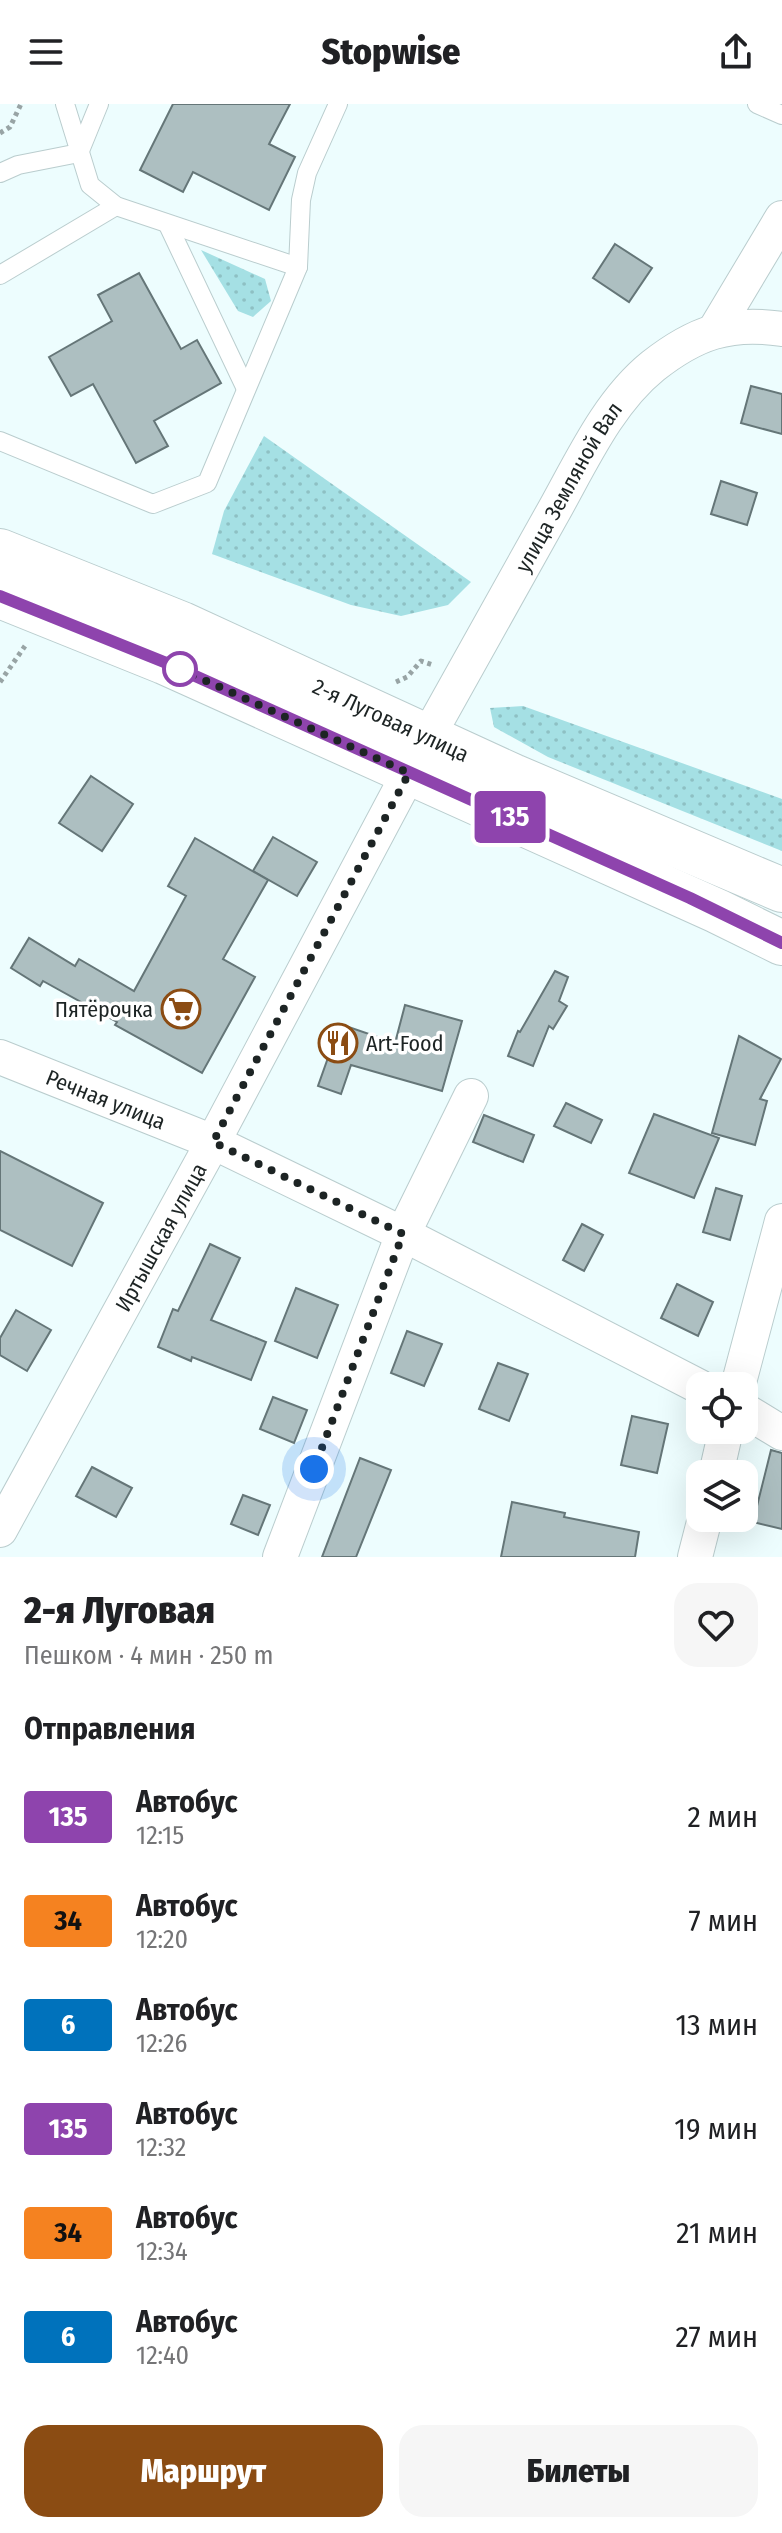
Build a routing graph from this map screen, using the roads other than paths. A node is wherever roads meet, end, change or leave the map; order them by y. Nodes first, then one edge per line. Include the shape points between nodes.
1 (65, 104) edge
2 (99, 104) edge
3 (338, 104) edge
4 (757, 104) edge
5 (782, 115) edge
6 (79, 153) junction
7 (0, 173) edge
8 (116, 206) junction
9 (782, 218) edge
10 (168, 225) junction
11 (298, 267) junction
12 (0, 275) edge
13 (782, 329) edge
14 (715, 330) junction
15 (246, 389) junction
16 (0, 441) edge
17 (0, 551) edge
18 (0, 596) edge
19 (418, 755) junction
20 (782, 890) edge
21 (782, 943) edge
22 (0, 1057) edge
23 (471, 1096) dead end
24 (213, 1142) junction
25 (782, 1221) edge
26 (403, 1234) junction
27 (742, 1372) edge
28 (686, 1380) edge
29 (758, 1418) edge
30 (782, 1433) edge
31 (0, 1530) edge
32 (701, 1532) edge
33 (280, 1557) edge
34 (695, 1557) edge

1 - 6 lane
2 - 6 lane
3 - 11 lane via 307,173
4 - 5 lane
6 - 7 lane
6 - 8 lane via 90,185
8 - 10 lane
8 - 12 lane
9 - 14 street
10 - 11 lane
10 - 15 lane
11 - 15 lane
13 - 14 street, улица Земляной Вал via 759,325
14 - 19 street, улица Земляной Вал via 653,366 613,411
15 - 16 lane via 207,483 153,504
17 - 19 main road, 2-я Луговая улица via 182,624
18 - 19 main road, 2-я Луговая улица
19 - 20 main road, 2-я Луговая улица
19 - 21 main road, 2-я Луговая улица
19 - 24 street, Иртышская улица
22 - 24 street, Речная улица
23 - 26 street
24 - 26 street, Речная улица
24 - 31 street, Иртышская улица
25 - 27 street
26 - 28 street, Речная улица
26 - 33 street
29 - 30 street
32 - 34 street

